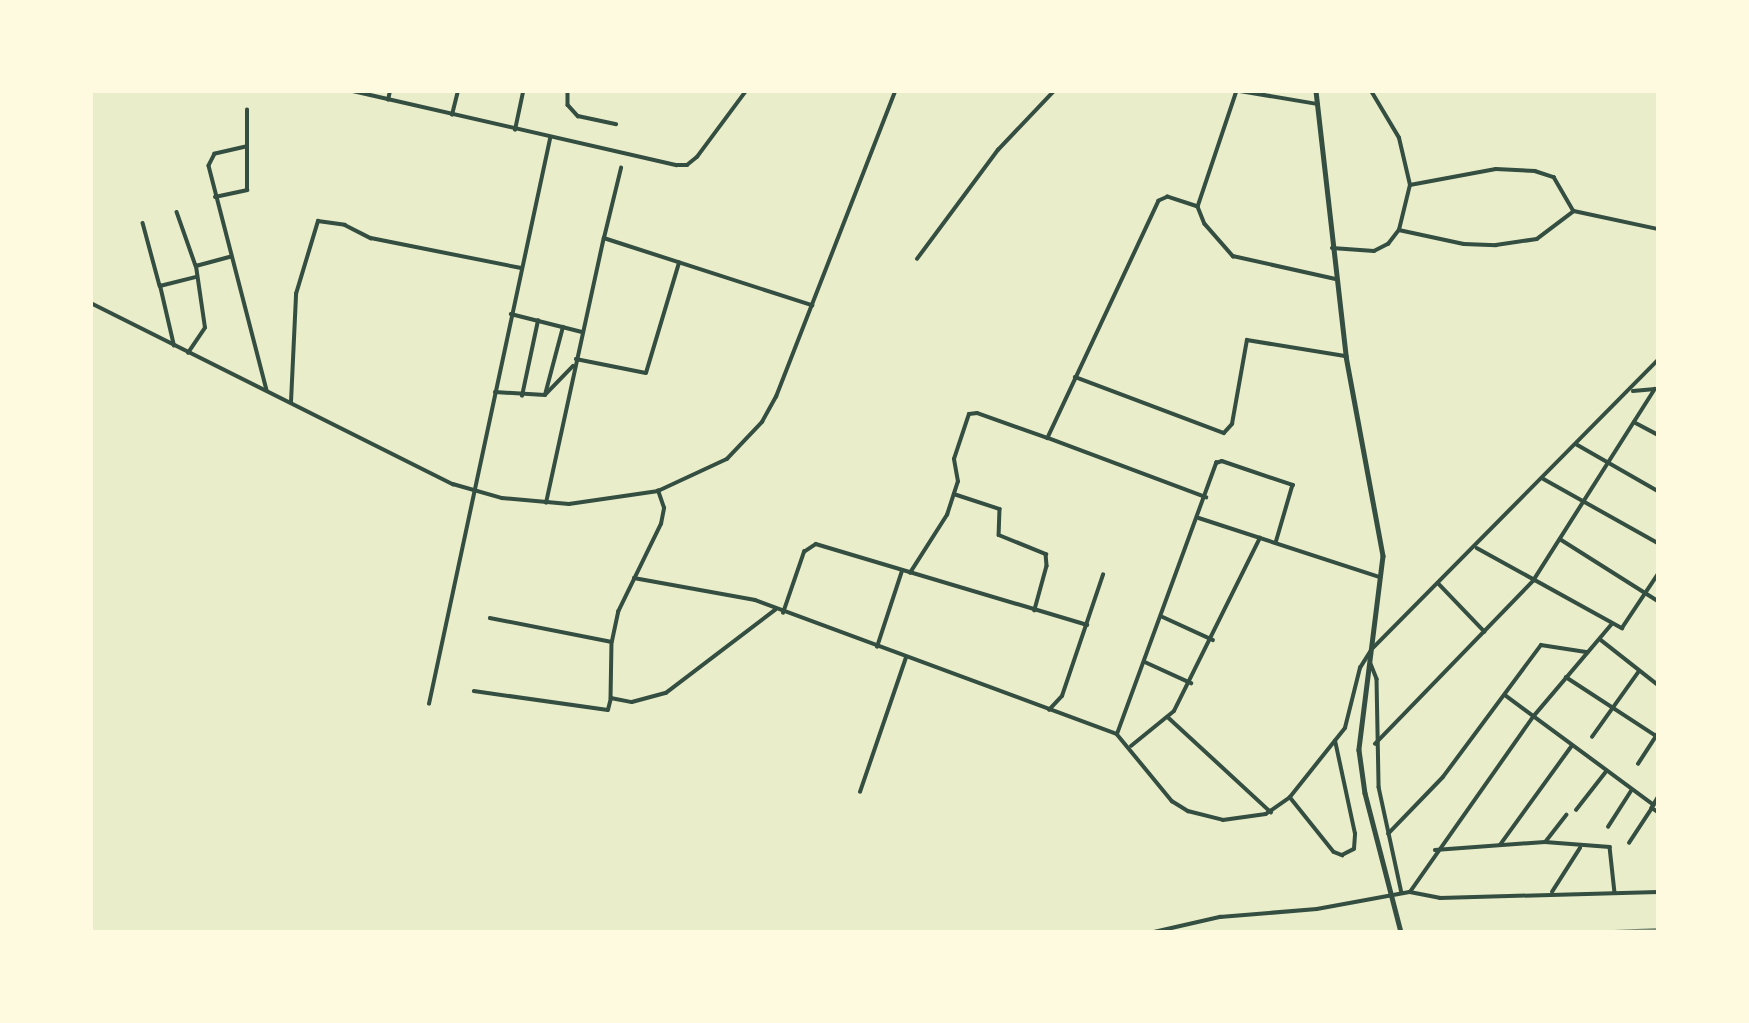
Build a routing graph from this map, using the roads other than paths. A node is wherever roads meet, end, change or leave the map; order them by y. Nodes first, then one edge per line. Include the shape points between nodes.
1 (352, 91) edge
2 (390, 91) edge
3 (458, 91) edge
4 (523, 91) edge
5 (568, 91) edge
6 (746, 91) edge
7 (895, 91) edge
8 (1054, 91) edge
9 (1239, 91) edge
10 (1316, 91) edge
11 (1371, 91) edge
12 (388, 100) junction
13 (1318, 104) junction
14 (247, 110) dead end
15 (452, 115) junction
16 (616, 124) dead end
17 (515, 130) junction
18 (550, 139) junction
19 (246, 147) junction
20 (621, 168) dead end
21 (1410, 185) junction
22 (215, 197) junction
23 (1198, 207) junction
24 (1574, 211) junction
25 (177, 212) dead end
26 (143, 223) dead end
27 (1658, 229) edge
28 (1399, 230) junction
29 (604, 238) junction
30 (1332, 248) junction
31 (230, 257) junction
32 (917, 259) dead end
33 (679, 262) junction
34 (196, 266) junction
35 (521, 268) junction
36 (196, 277) junction
37 (1336, 279) junction
38 (160, 286) junction
39 (91, 303) edge
40 (813, 305) junction
41 (511, 314) junction
42 (538, 321) junction
43 (563, 327) junction
44 (582, 331) junction
45 (174, 346) junction
46 (188, 353) junction
47 (1346, 356) junction
48 (1658, 360) edge
49 (575, 361) junction
50 (1075, 377) junction
51 (1657, 389) edge
52 (1631, 391) junction
53 (267, 392) junction
54 (495, 392) junction
55 (545, 395) junction
56 (522, 396) junction
57 (290, 404) junction
58 (1634, 422) junction
59 (1658, 435) edge
60 (1048, 438) junction
61 (1576, 444) junction
62 (1607, 462) junction
63 (1542, 478) junction
64 (474, 490) junction
65 (657, 491) junction
66 (1658, 491) edge
67 (954, 494) junction
68 (1206, 497) junction
69 (1585, 500) junction
70 (546, 503) junction
71 (1199, 518) junction
72 (1260, 538) junction
73 (1560, 539) junction
74 (1276, 543) junction
75 (1658, 543) edge
76 (1477, 548) junction
77 (902, 571) junction
78 (910, 573) junction
79 (1658, 573) edge
80 (1103, 575) dead end
81 (1381, 577) junction
82 (634, 578) junction
83 (1533, 581) junction
84 (1439, 584) junction
85 (1647, 595) junction
86 (1658, 601) edge
87 (775, 610) junction
88 (1035, 610) junction
89 (783, 613) junction
90 (1163, 617) junction
91 (490, 618) dead end
92 (1612, 624) junction
93 (1087, 625) junction
94 (1485, 632) junction
95 (1213, 640) junction
96 (1601, 640) junction
97 (612, 642) junction
98 (877, 647) junction
99 (1373, 648) junction
100 (1587, 652) junction
101 (906, 658) junction
102 (1144, 662) junction
103 (1369, 662) junction
104 (1639, 671) junction
105 (1566, 677) junction
106 (1191, 683) junction
107 (1657, 684) edge
108 (474, 691) dead end
109 (1504, 695) junction
110 (611, 698) junction
111 (429, 704) dead end
112 (1613, 708) junction
113 (1049, 710) junction
114 (1533, 717) junction
115 (1169, 719) junction
116 (1118, 733) junction
117 (1657, 735) edge
118 (1592, 737) dead end
119 (1335, 740) junction
120 (1376, 744) junction
121 (1131, 746) junction
122 (1570, 747) junction
123 (1638, 764) dead end
124 (1605, 773) junction
125 (1631, 791) junction
126 (860, 792) dead end
127 (1290, 797) junction
128 (1658, 798) edge
129 (1653, 806) junction
130 (1576, 810) dead end
131 (1271, 812) junction
132 (1658, 812) edge
133 (1566, 815) dead end
134 (1608, 827) dead end
135 (1388, 834) junction
136 (1545, 842) junction
137 (1629, 843) dead end
138 (1499, 845) junction
139 (1580, 848) junction
140 (1436, 850) junction
141 (1410, 892) junction
142 (1552, 892) junction
143 (1658, 892) edge
144 (1402, 893) junction
145 (1615, 893) junction
146 (1154, 932) edge
147 (1401, 932) edge

1 - 12 street
2 - 12 street
3 - 15 street
4 - 17 street
5 - 16 street via 572,112
6 - 18 street via 687,165
7 - 40 street
8 - 32 street via 998,150
9 - 13 street
9 - 23 street
10 - 13 main road
11 - 21 street via 1399,138
12 - 15 street
13 - 30 main road
14 - 19 street
15 - 17 street
17 - 18 street
18 - 35 street
19 - 22 street via 247,190
19 - 22 street via 222,151 211,159
20 - 29 street
21 - 24 street via 1496,169 1535,171 1554,177
21 - 28 street
22 - 31 street
23 - 37 street via 1209,231 1233,256
23 - 50 street via 1168,197 1159,201
24 - 27 street
24 - 28 street via 1537,239 1496,245 1464,244
25 - 34 street
26 - 38 street
28 - 30 street via 1381,250
29 - 33 street
29 - 44 street
30 - 37 main road
31 - 34 street
31 - 53 street
33 - 40 street
33 - 49 street via 646,373
34 - 36 street
35 - 41 street
35 - 57 street via 371,238 345,225 318,221 296,294
36 - 38 street
36 - 46 street via 205,328
37 - 47 main road
38 - 45 street
39 - 45 street
40 - 65 street via 762,422 727,459
41 - 42 street
41 - 54 street
42 - 43 street
42 - 56 street
43 - 44 street
43 - 55 street
44 - 49 street
45 - 46 street
46 - 53 street
47 - 50 street via 1248,340 1232,424 1224,433
47 - 81 main road via 1384,556
48 - 52 street
49 - 55 street
49 - 70 street
50 - 60 street
51 - 52 street
51 - 58 street
52 - 61 street
53 - 57 street
54 - 56 street
54 - 64 street
55 - 56 street
57 - 64 street via 418,469
58 - 59 street
58 - 62 street
60 - 67 street via 969,414 954,459 958,482
60 - 68 street
61 - 62 street
61 - 63 street
62 - 66 street
62 - 69 street
63 - 69 street
63 - 76 street
64 - 70 street
64 - 111 street
65 - 70 street via 592,504
65 - 82 street via 664,516
67 - 78 street via 937,534
67 - 88 street via 1000,509 1001,537 1046,554
68 - 71 street
68 - 74 street via 1214,467 1222,461 1290,482 1293,489
69 - 73 street
69 - 75 street
71 - 72 street
71 - 90 street
72 - 74 street
72 - 95 street
73 - 83 street
73 - 85 street
74 - 81 street
76 - 83 street
76 - 84 street
77 - 78 street
77 - 89 street via 810,544
77 - 98 street
78 - 88 street
79 - 85 street
80 - 93 street
81 - 99 main road
82 - 87 street via 734,594
82 - 97 street
83 - 92 street
83 - 94 street
84 - 94 street
84 - 99 street
85 - 86 street
85 - 92 street via 1625,626
87 - 89 street
87 - 110 street via 666,693 632,702
88 - 93 street
89 - 98 street
90 - 95 street
90 - 102 street
91 - 97 street
92 - 96 street
93 - 113 street via 1062,696
94 - 120 street
95 - 106 street
96 - 100 street
96 - 104 street
97 - 110 street
98 - 101 street
99 - 103 main road
99 - 119 street via 1360,668 1345,729
100 - 105 street
100 - 109 street via 1541,645
101 - 113 street
101 - 126 street
102 - 106 street
102 - 116 street
103 - 120 street via 1377,679
103 - 147 main road via 1360,761
104 - 107 street
104 - 112 street
105 - 112 street
105 - 114 street
106 - 115 street
108 - 110 street via 603,711 611,708
109 - 114 street
109 - 135 street via 1443,777
112 - 117 street
112 - 118 street
113 - 116 street
114 - 122 street
114 - 140 street
115 - 121 street
115 - 131 street
116 - 121 street
117 - 123 street
119 - 127 street
119 - 127 street via 1355,834 1354,849 1342,855 1334,852
120 - 135 street
121 - 131 street via 1148,776 1188,811 1234,820
122 - 124 street
122 - 138 street
124 - 125 street
124 - 130 street
125 - 129 street
125 - 134 street
127 - 131 street
128 - 129 street
129 - 132 street
129 - 137 street
133 - 136 street
135 - 144 street
136 - 138 street
136 - 139 street
138 - 140 street
139 - 142 street
139 - 145 street via 1613,849
140 - 141 street
141 - 142 street via 1440,898
141 - 144 street
142 - 145 street
143 - 145 street
144 - 146 street via 1317,909 1220,917

